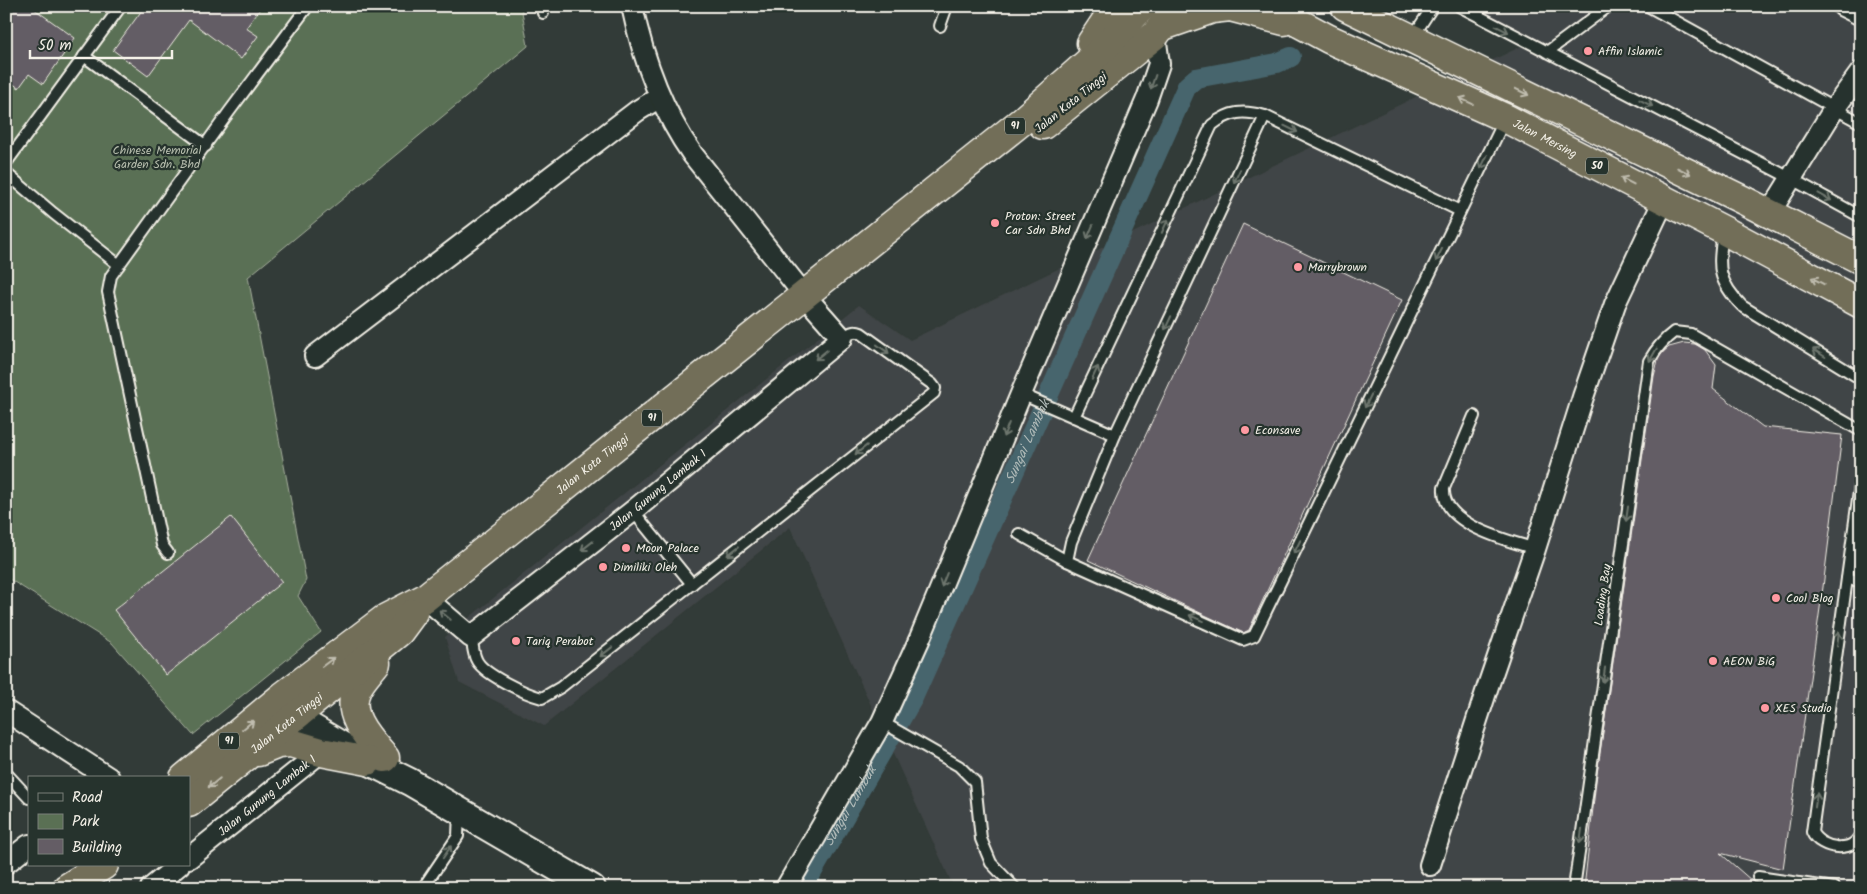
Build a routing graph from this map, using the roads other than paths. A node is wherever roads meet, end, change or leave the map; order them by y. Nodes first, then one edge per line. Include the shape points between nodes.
1 (121, 6) edge
2 (308, 6) edge
3 (632, 6) edge
4 (947, 6) edge
5 (1113, 6) edge
6 (1143, 6) edge
7 (1267, 6) edge
8 (1433, 6) edge
9 (1459, 6) edge
10 (1609, 6) edge
11 (1648, 6) edge
12 (1844, 6) edge
13 (1349, 8) edge
14 (1861, 15) edge
15 (1165, 22) edge
16 (940, 26) dead end
17 (1312, 30) junction
18 (1411, 38) junction
19 (1547, 52) junction
20 (84, 56) junction
21 (1861, 72) edge
22 (660, 97) junction
23 (1834, 109) junction
24 (1265, 116) junction
25 (1505, 118) junction
26 (1022, 121) junction
27 (1861, 123) edge
28 (206, 146) junction
29 (6, 163) edge
30 (6, 173) edge
31 (1790, 178) junction
32 (1664, 200) junction
33 (1460, 211) junction
34 (1769, 214) junction
35 (1861, 217) edge
36 (1723, 230) junction
37 (878, 236) junction
38 (1861, 260) edge
39 (118, 265) junction
40 (805, 296) junction
41 (1861, 304) edge
42 (842, 338) junction
43 (315, 356) dead end
44 (1861, 378) edge
45 (1028, 397) junction
46 (1474, 416) dead end
47 (1074, 417) junction
48 (1861, 431) edge
49 (1115, 435) junction
50 (1861, 477) edge
51 (633, 511) junction
52 (1019, 534) dead end
53 (1535, 549) junction
54 (168, 553) dead end
55 (1068, 560) junction
56 (1847, 579) junction
57 (1861, 581) edge
58 (692, 584) junction
59 (425, 598) junction
60 (399, 632) junction
61 (471, 636) junction
62 (292, 705) junction
63 (6, 711) edge
64 (882, 722) junction
65 (321, 752) junction
66 (376, 760) junction
67 (240, 762) junction
68 (6, 774) edge
69 (106, 776) edge
70 (187, 776) edge
71 (28, 797) edge
72 (190, 802) edge
73 (465, 823) junction
74 (1861, 830) edge
75 (28, 846) edge
76 (190, 857) edge
77 (6, 863) edge
78 (1430, 865) dead end
79 (78, 866) edge
80 (102, 866) edge
81 (178, 866) edge
82 (1758, 877) dead end
83 (158, 886) edge
84 (52, 888) edge
85 (67, 888) edge
86 (423, 888) edge
87 (592, 888) edge
88 (786, 888) edge
89 (1015, 888) edge
90 (1574, 888) edge
91 (1835, 888) edge

1 - 20 lane
2 - 28 lane
3 - 22 street
4 - 16 lane
5 - 26 highway via 1092,41
6 - 26 highway, Jalan Kota Tinggi / 91 via 1104,48
7 - 17 highway, Jalan Mersing / 50
8 - 18 lane
9 -> 19 lane
10 - 19 lane
11 - 23 lane
12 - 14 street
13 - 18 highway
15 - 17 highway, Jalan Kota Tinggi via 1230,7
15 - 37 highway, Jalan Kota Tinggi / 91 via 1003,158
15 -> 45 street via 1159,64 1147,99
25 -> 17 highway, Jalan Mersing / 50
18 -> 34 highway
19 -> 31 lane
20 - 28 lane
20 - 29 lane
21 - 23 street
22 - 40 street via 676,132 693,156
22 - 43 street via 637,110
23 - 27 lane
23 - 31 street
24 -> 33 lane
47 -> 24 lane via 1212,125 1224,116 1237,113
24 -> 49 lane
32 -> 25 highway, Jalan Mersing / 50
25 -> 33 lane
26 - 37 highway, Jalan Kota Tinggi / 91
28 - 39 lane
30 - 39 lane
31 - 34 street
31 -> 35 lane
32 - 36 highway, Jalan Mersing / 50
32 - 53 street via 1615,304
33 -> 55 lane via 1254,636 1243,640
34 - 38 highway
41 -> 36 highway, Jalan Mersing / 50
44 -> 36 lane via 1742,306 1728,292 1721,277
37 - 40 highway, Jalan Kota Tinggi / 91
39 - 54 lane via 111,276 108,292 162,545
40 - 42 street
40 - 59 highway, Jalan Kota Tinggi / 91
42 -> 51 street, Jalan Gunung Lambak 1
42 -> 58 lane via 856,331 862,334 932,384 934,393
45 - 47 lane
45 -> 64 street
46 - 53 lane via 1444,488 1446,504 1478,530
47 - 49 lane
48 -> 90 lane, Loading Bay via 1691,334 1674,332 1662,341 1649,361
49 - 55 lane via 1072,542
50 - 56 lane
51 - 58 lane
51 -> 61 street, Jalan Gunung Lambak 1
52 - 55 lane
53 - 78 street
56 - 57 lane
74 -> 56 lane via 1856,843 1848,847 1823,844 1814,838 1812,832
58 -> 61 lane via 561,687 542,698 524,694 485,670 476,661
59 - 60 highway, Jalan Kota Tinggi / 91
61 -> 59 street
62 -> 59 highway, Jalan Kota Tinggi / 91 via 386,618
60 - 62 highway, Jalan Kota Tinggi / 91
60 - 66 highway via 357,689 354,700 355,717
62 - 66 street
62 - 67 highway, Jalan Kota Tinggi / 91
70 -> 62 highway, Jalan Kota Tinggi / 91
63 - 69 street
64 - 88 street
64 - 89 lane via 959,766 975,782 980,839 991,863
65 - 66 highway
65 - 67 highway via 291,743 278,744
65 - 76 street, Jalan Gunung Lambak 1
66 - 73 street
67 -> 72 highway, Jalan Kota Tinggi / 91
68 - 71 lane
86 -> 73 lane
73 - 87 street
75 - 77 street
79 - 84 highway
80 - 85 highway
81 - 83 street
82 - 91 lane

